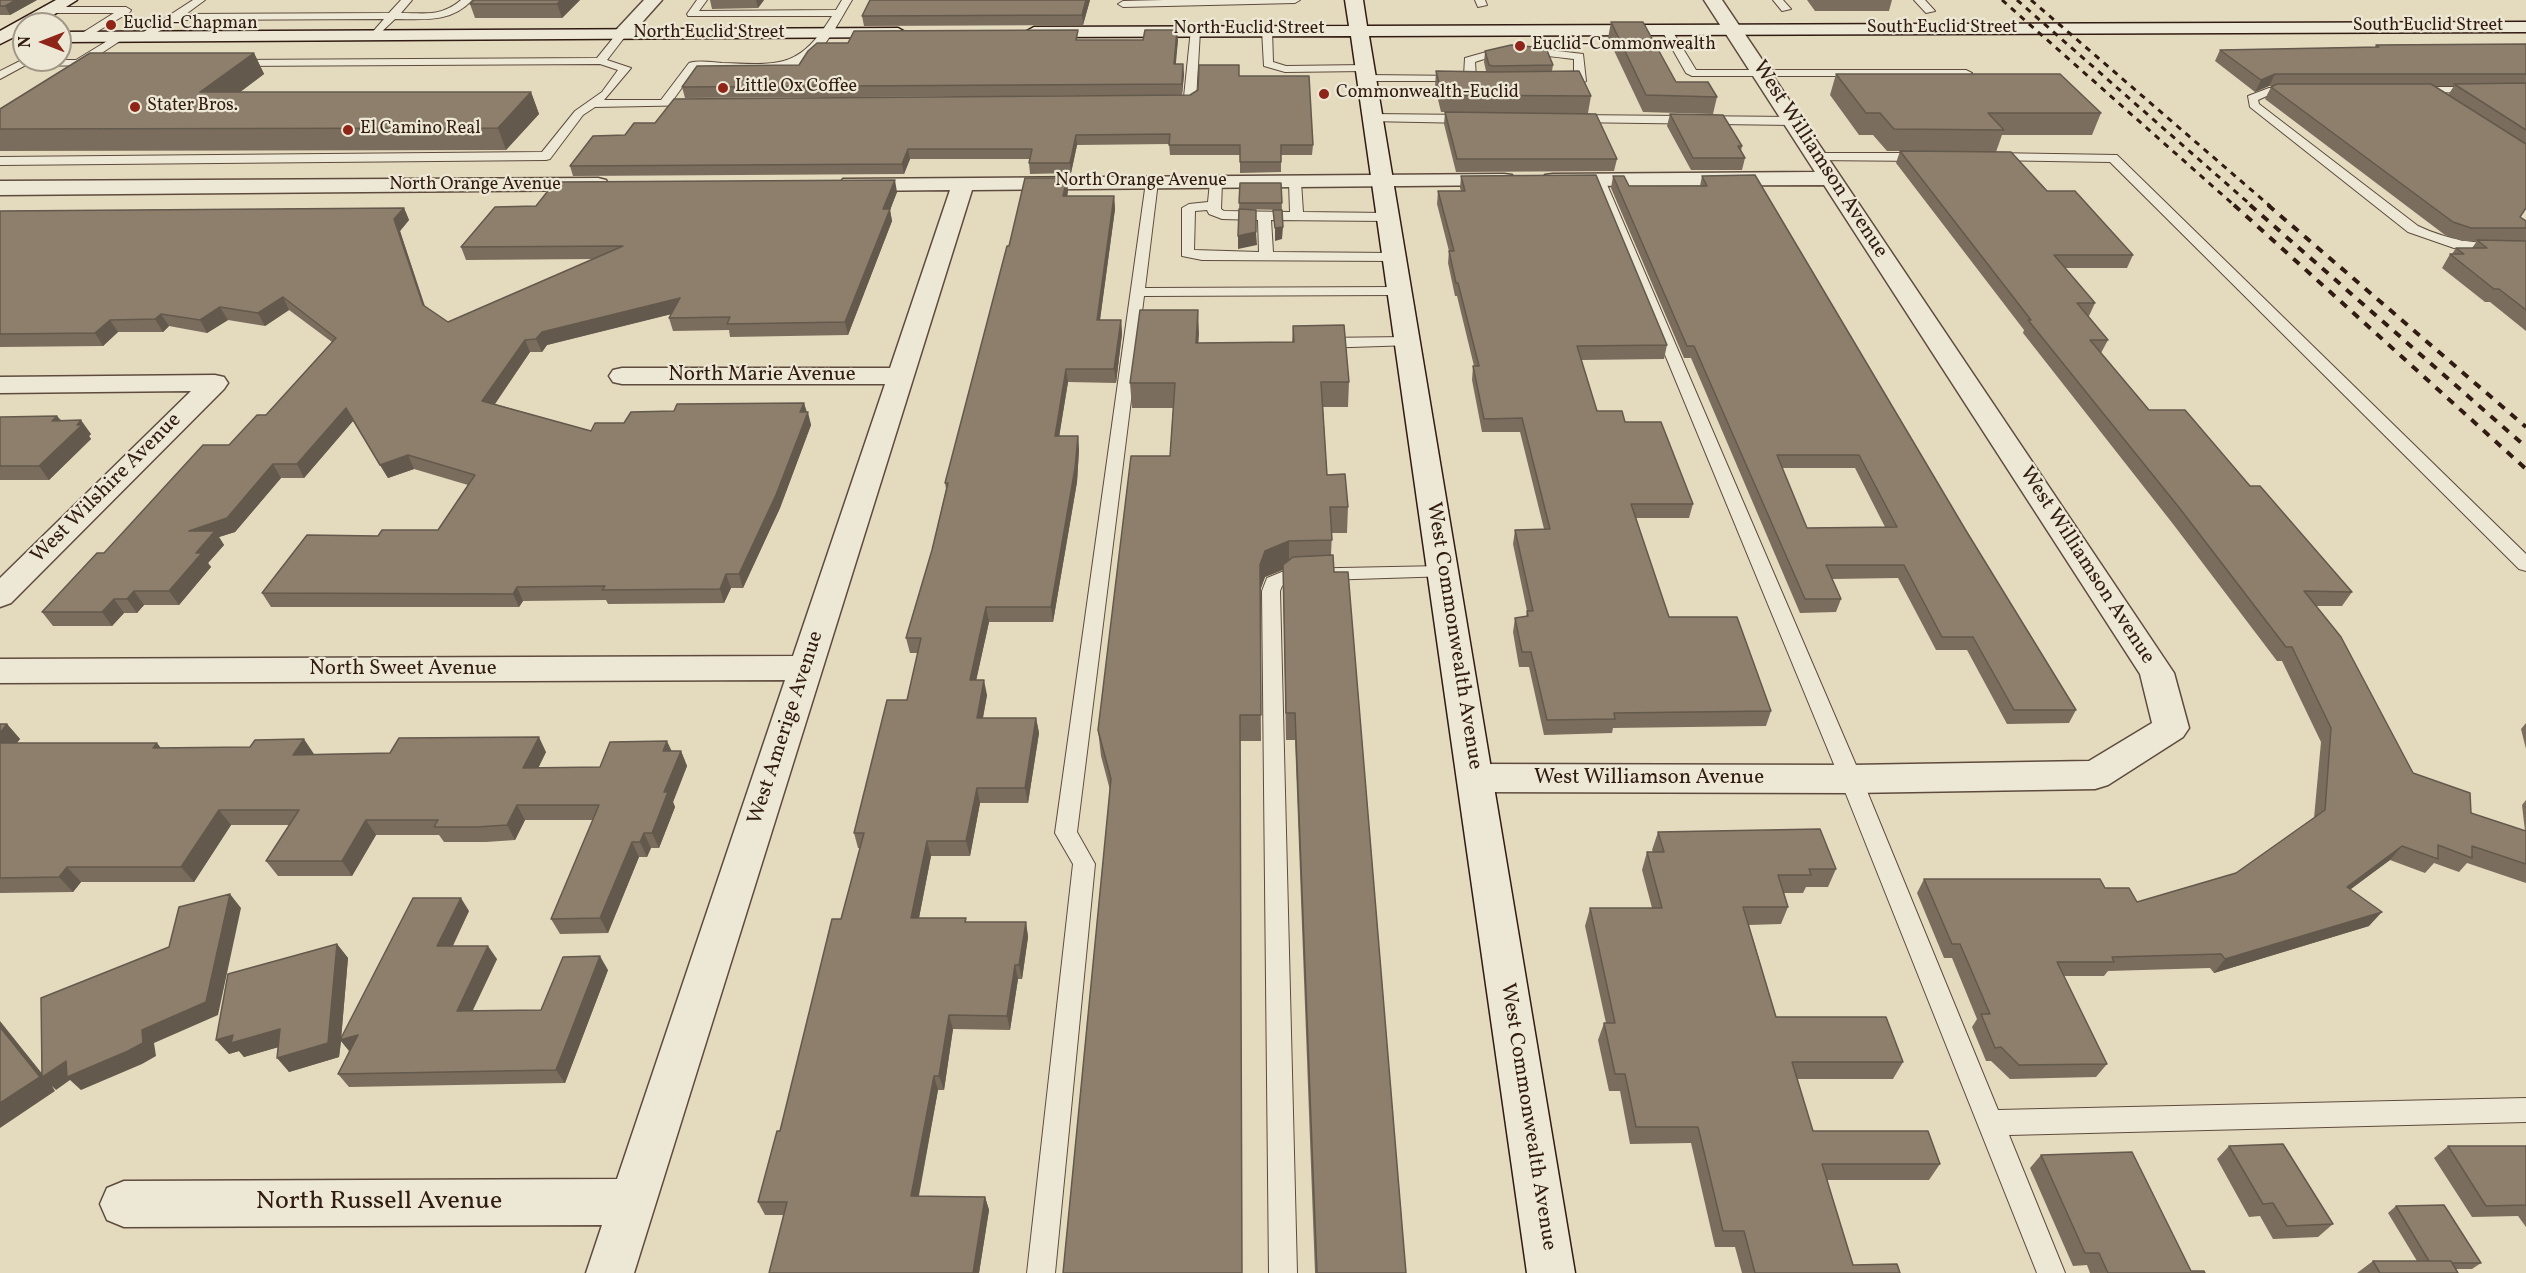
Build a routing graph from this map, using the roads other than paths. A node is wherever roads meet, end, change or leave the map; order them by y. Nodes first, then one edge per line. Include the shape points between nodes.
1 (68, 0) edge
2 (200, 0) edge
3 (407, 0) edge
4 (467, 0) edge
5 (653, 0) edge
6 (702, 0) edge
7 (847, 0) edge
8 (1295, 0) edge
9 (1354, 0) edge
10 (1713, 0) edge
11 (1778, 0) edge
12 (1919, 0) edge
13 (1123, 4) dead end
14 (1786, 9) dead end
15 (51, 10) junction
16 (1930, 11) dead end
17 (48, 12) edge
18 (839, 13) junction
19 (390, 16) junction
20 (173, 17) junction
21 (2526, 27) edge
22 (1666, 29) junction
23 (1732, 29) junction
24 (1266, 30) junction
25 (1359, 30) junction
26 (1195, 31) junction
27 (919, 32) edge
28 (1022, 32) edge
29 (827, 33) junction
30 (622, 34) junction
31 (375, 35) junction
32 (72, 37) edge
33 (83, 37) junction
34 (121, 37) junction
35 (143, 37) junction
36 (1573, 43) junction
37 (600, 61) junction
38 (78, 63) junction
39 (114, 63) edge
40 (220, 63) edge
41 (1366, 73) junction
42 (1966, 73) edge
43 (1761, 74) junction
44 (59, 75) edge
45 (0, 76) edge
46 (1547, 82) edge
47 (2404, 90) edge
48 (2427, 90) junction
49 (2526, 90) edge
50 (2303, 91) edge
51 (1154, 100) edge
52 (665, 103) junction
53 (709, 103) edge
54 (596, 104) junction
55 (2447, 104) edge
56 (1372, 118) junction
57 (1480, 119) edge
58 (1563, 119) edge
59 (1793, 121) junction
60 (1935, 157) edge
61 (1971, 157) edge
62 (0, 161) edge
63 (1823, 167) junction
64 (1599, 180) junction
65 (1382, 181) junction
66 (1152, 182) junction
67 (1216, 182) junction
68 (1295, 182) junction
69 (963, 183) junction
70 (832, 184) edge
71 (619, 185) edge
72 (0, 188) edge
73 (1215, 205) junction
74 (1264, 216) junction
75 (1297, 216) junction
76 (1388, 217) junction
77 (2526, 248) edge
78 (1266, 256) junction
79 (1394, 257) junction
80 (1399, 291) junction
81 (1138, 292) junction
82 (1407, 342) junction
83 (1300, 343) edge
84 (622, 376) dead end
85 (901, 376) junction
86 (0, 385) edge
87 (2526, 565) edge
88 (1443, 572) junction
89 (0, 596) edge
90 (806, 668) junction
91 (0, 671) edge
92 (1474, 778) junction
93 (1851, 779) junction
94 (2526, 1110) edge
95 (1991, 1123) junction
96 (633, 1202) junction
97 (124, 1204) dead end
98 (610, 1273) edge
99 (1041, 1273) edge
100 (1283, 1273) edge
101 (1551, 1273) edge
102 (2051, 1273) edge

1 - 15 street
2 - 20 lane
3 - 19 lane
4 - 19 lane via 452,13
5 - 30 street
6 - 18 lane via 692,14
7 - 18 lane
8 - 13 lane
9 - 25 street, West Commonwealth Avenue
10 - 23 street, West Williamson Avenue
11 - 14 lane
12 - 16 lane
15 - 17 street
15 - 33 lane via 126,10
18 - 29 lane
19 - 20 lane
19 - 31 lane
20 - 35 lane
21 - 23 street, South Euclid Street
22 - 23 street, South Euclid Street
22 - 36 street, South Euclid Street
22 - 43 lane via 1692,73
23 - 43 street, West Williamson Avenue
24 - 25 street, North Euclid Street
24 - 26 street, North Euclid Street
24 - 41 lane via 1268,64 1285,69
25 - 36 street, South Euclid Street
25 - 41 street, West Commonwealth Avenue
26 - 28 street, North Euclid Street
26 - 51 lane via 1190,100
27 - 29 street, North Euclid Street
29 - 30 street, North Euclid Street
29 - 52 lane via 798,62 773,66 693,65
30 - 31 street, North Euclid Street
30 - 37 lane
31 - 35 street, North Euclid Street
32 - 33 street, North Euclid Street
33 - 34 street, North Euclid Street
34 - 35 street, North Euclid Street
34 - 38 lane
36 - 41 lane via 1492,51 1468,60 1475,79
36 - 46 lane via 1580,81
37 - 40 lane
37 - 54 lane via 625,68
38 - 39 lane
38 - 44 lane
38 - 45 lane via 22,63
41 - 56 street, West Commonwealth Avenue
42 - 43 lane
43 - 59 street, West Williamson Avenue
47 - 48 lane
48 - 49 lane
48 - 55 lane
50 - 77 lane via 2269,91 2252,98 2254,105 2426,236 2461,247
52 - 53 lane
52 - 54 lane
54 - 62 lane via 579,113 546,156
56 - 57 lane
56 - 65 street, West Commonwealth Avenue
58 - 59 lane
59 - 63 street, West Williamson Avenue
60 - 63 lane
61 - 87 lane via 2114,158
63 - 64 street, North Orange Avenue
63 - 93 street, West Williamson Avenue via 2157,673 2170,728 2096,775
64 - 65 street, North Orange Avenue
64 - 93 lane
65 - 68 street, North Orange Avenue
65 - 76 street, West Commonwealth Avenue
66 - 67 street, North Orange Avenue
66 - 69 street, North Orange Avenue
66 - 81 lane
67 - 68 street, North Orange Avenue
67 - 73 lane
68 - 75 lane
69 - 70 street, North Orange Avenue
69 - 85 street, West Amerige Avenue
71 - 72 street, North Orange Avenue
73 - 74 lane via 1214,211 1222,215
73 - 78 lane via 1189,208 1187,253
74 - 75 lane
74 - 78 lane
75 - 76 lane
76 - 79 street, West Commonwealth Avenue
78 - 79 lane
79 - 80 street, West Commonwealth Avenue
80 - 81 lane
80 - 82 street, West Commonwealth Avenue
81 - 99 lane via 1066,833 1084,864
82 - 83 lane
82 - 88 street, West Commonwealth Avenue
84 - 85 street, North Marie Avenue
85 - 90 street, West Amerige Avenue
86 - 89 street, West Wilshire Avenue via 215,383
88 - 92 street, West Commonwealth Avenue
88 - 100 lane via 1289,574 1274,582 1271,591
90 - 91 street, North Sweet Avenue
90 - 96 street, West Amerige Avenue
92 - 93 street, West Williamson Avenue
92 - 101 street, West Commonwealth Avenue
93 - 95 lane
94 - 95 lane
95 - 102 lane
96 - 97 street, North Russell Avenue
96 - 98 street, West Amerige Avenue

